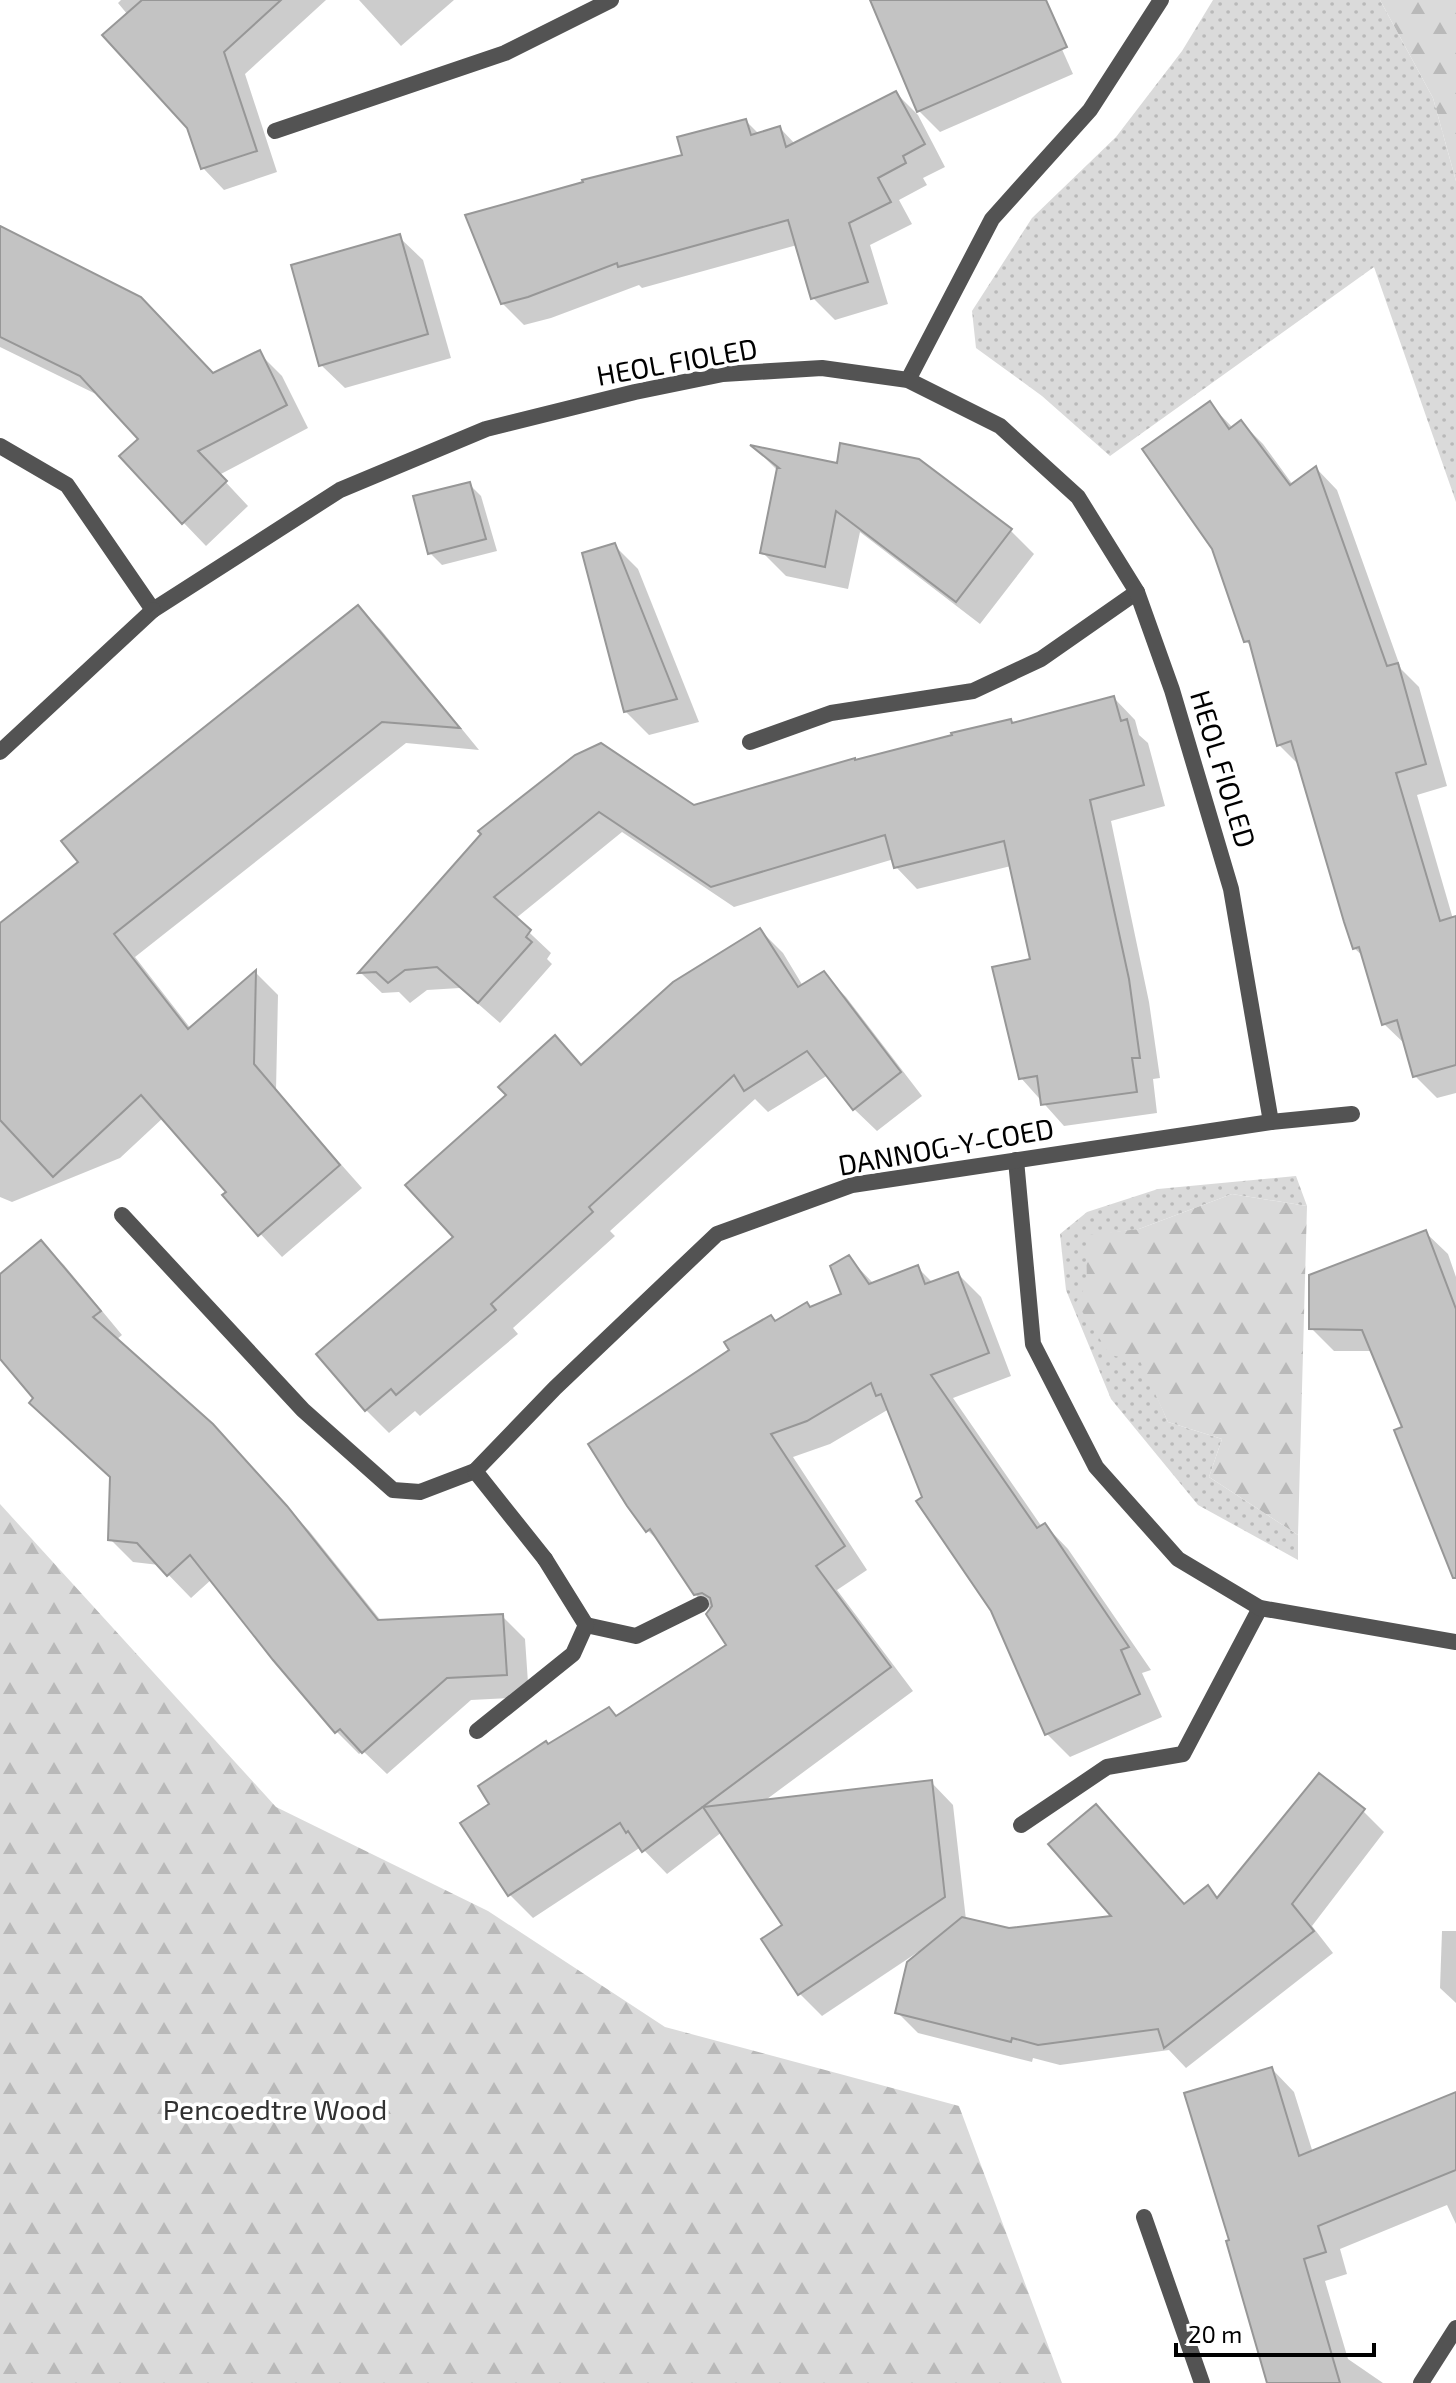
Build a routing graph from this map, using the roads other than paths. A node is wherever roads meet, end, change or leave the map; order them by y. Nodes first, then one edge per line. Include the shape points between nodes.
1 (611, 0) edge
2 (1161, 0) edge
3 (275, 131) dead end
4 (908, 380) junction
5 (0, 446) edge
6 (1137, 592) junction
7 (153, 610) junction
8 (750, 742) dead end
9 (0, 752) edge
10 (1352, 1114) dead end
11 (1271, 1122) junction
12 (1016, 1160) junction
13 (122, 1215) dead end
14 (475, 1471) junction
15 (701, 1604) dead end
16 (1260, 1608) junction
17 (586, 1625) junction
18 (1456, 1642) edge
19 (477, 1731) dead end
20 (1021, 1825) dead end
21 (1144, 2217) dead end
22 (1456, 2328) edge
23 (1202, 2383) edge
24 (1421, 2383) edge

1 - 3 street via 505,53
2 - 4 street via 1090,110 992,219
4 - 6 street, HEOL FIOLED via 1000,426 1078,497
4 - 7 street, HEOL FIOLED via 822,368 723,374 486,429 340,490
5 - 7 street via 67,485
6 - 8 street via 1041,659 973,691 831,713
6 - 11 street, HEOL FIOLED via 1231,889
7 - 9 street, HEOL FIOLED
10 - 11 street, DANNOG-Y-COED
11 - 12 street, DANNOG-Y-COED
12 - 14 street, DANNOG-Y-COED via 852,1185 717,1234
12 - 16 street via 1033,1344 1096,1467 1178,1559
13 - 14 street via 303,1410 393,1490 420,1492
14 - 17 street via 545,1559
15 - 17 street via 636,1636
16 - 18 street
16 - 20 street via 1183,1754 1107,1767
17 - 19 street via 573,1654
21 - 23 street
22 - 24 street

